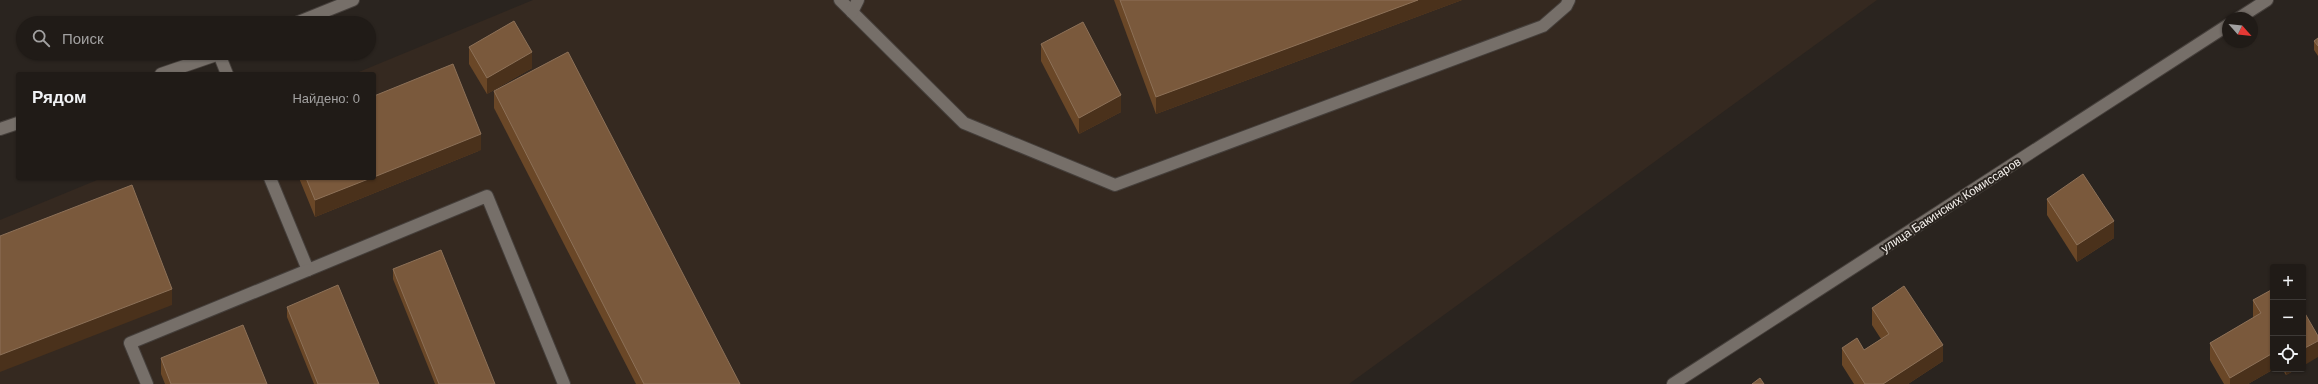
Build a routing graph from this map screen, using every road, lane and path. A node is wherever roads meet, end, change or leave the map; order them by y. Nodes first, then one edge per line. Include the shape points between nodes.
1 (353, 0) edge
2 (840, 0) edge
3 (858, 0) edge
4 (1569, 0) edge
5 (2267, 0) edge
6 (852, 12) junction
7 (2249, 12) edge
8 (313, 16) edge
9 (2222, 29) edge
10 (202, 60) edge
11 (222, 60) edge
12 (167, 72) edge
13 (226, 72) edge
14 (16, 124) edge
15 (0, 129) edge
16 (271, 180) edge
17 (308, 270) junction
18 (147, 384) edge
19 (564, 384) edge
20 (1673, 384) edge

1 - 8 street
2 - 6 street
3 - 6 street
4 - 6 street via 1566,6 1543,26 1114,185 964,123
5 - 7 street
9 - 20 street, улица Бакинских Комиссаров
10 - 12 street
11 - 13 street
14 - 15 street
16 - 17 street
17 - 18 street via 130,343
17 - 19 street via 487,196

